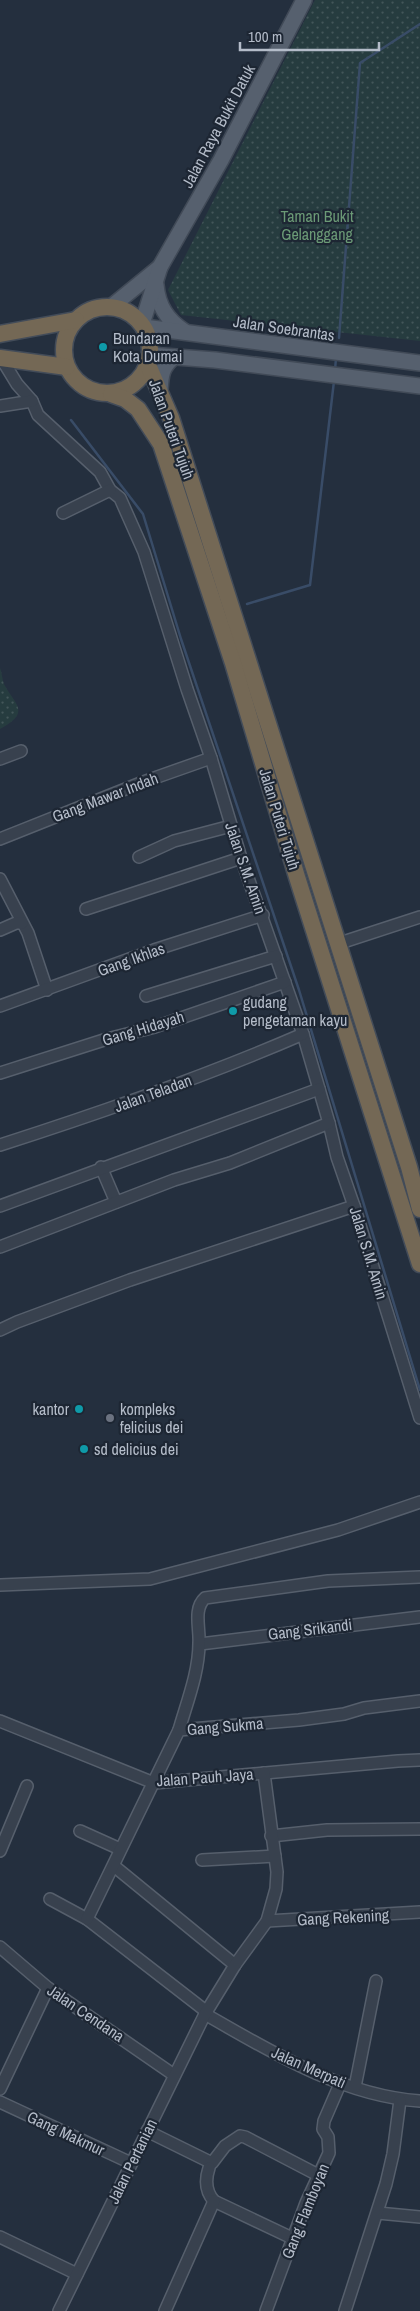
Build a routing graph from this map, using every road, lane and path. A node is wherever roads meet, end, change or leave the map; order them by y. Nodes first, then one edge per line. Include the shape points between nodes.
1 (304, 0) edge
2 (158, 274) junction
3 (111, 307) junction
4 (76, 320) junction
5 (143, 326) junction
6 (184, 332) junction
7 (0, 334) edge
8 (174, 357) junction
9 (0, 358) edge
10 (149, 360) junction
11 (420, 363) edge
12 (66, 367) junction
13 (420, 386) edge
14 (160, 391) junction
15 (111, 394) junction
16 (32, 400) junction
17 (0, 406) edge
18 (110, 490) junction
19 (63, 512) dead end
20 (21, 751) dead end
21 (211, 758) junction
22 (0, 759) edge
23 (231, 826) junction
24 (0, 839) edge
25 (139, 857) dead end
26 (241, 858) junction
27 (0, 879) edge
28 (86, 909) dead end
29 (263, 915) junction
30 (420, 917) edge
31 (22, 923) junction
32 (0, 930) edge
33 (337, 944) junction
34 (276, 956) junction
35 (285, 982) junction
36 (47, 990) junction
37 (146, 996) dead end
38 (0, 1006) edge
39 (303, 1034) junction
40 (0, 1072) edge
41 (320, 1089) junction
42 (330, 1123) junction
43 (0, 1145) edge
44 (101, 1167) junction
45 (116, 1202) junction
46 (0, 1206) edge
47 (354, 1206) junction
48 (420, 1209) edge
49 (0, 1247) edge
50 (420, 1264) edge
51 (0, 1330) edge
52 (420, 1418) edge
53 (420, 1502) edge
54 (420, 1577) edge
55 (0, 1585) edge
56 (420, 1617) edge
57 (200, 1644) junction
58 (420, 1701) edge
59 (0, 1721) edge
60 (179, 1730) junction
61 (420, 1760) edge
62 (264, 1774) junction
63 (154, 1783) junction
64 (27, 1786) dead end
65 (420, 1830) edge
66 (80, 1831) dead end
67 (271, 1836) junction
68 (120, 1849) junction
69 (0, 1851) edge
70 (275, 1856) junction
71 (202, 1860) dead end
72 (114, 1866) junction
73 (50, 1899) dead end
74 (420, 1912) edge
75 (87, 1919) junction
76 (267, 1921) junction
77 (0, 1947) edge
78 (235, 1965) junction
79 (376, 1981) dead end
80 (48, 1988) junction
81 (206, 2013) junction
82 (174, 2075) junction
83 (340, 2084) junction
84 (355, 2087) junction
85 (0, 2089) edge
86 (400, 2100) junction
87 (420, 2101) edge
88 (0, 2102) edge
89 (147, 2131) junction
90 (131, 2163) junction
91 (211, 2166) junction
92 (320, 2176) junction
93 (214, 2202) junction
94 (378, 2213) junction
95 (420, 2217) edge
96 (0, 2236) edge
97 (292, 2238) junction
98 (77, 2274) junction
99 (60, 2311) edge
100 (165, 2311) edge
101 (266, 2311) edge
102 (345, 2311) edge

1 - 2 main road, Jalan Raya Bukit Datuk via 222,160
2 - 3 main road, Jalan Raya Bukit Datuk
2 - 5 main road, Jalan Raya Bukit Datuk
2 - 6 main road via 157,298 165,314
3 - 4 highway via 92,310
3 - 5 highway via 123,309
4 - 7 highway
4 - 12 highway via 64,342
5 - 6 main road, Jalan Soebrantas
5 - 10 highway via 150,341
6 - 11 main road, Jalan Soebrantas
8 - 10 main road
8 - 13 main road
8 - 14 main road via 161,373
9 - 12 highway
9 - 16 street, Jalan S.M. Amin
10 - 14 highway, Jalan Puteri Tujuh
10 - 15 highway via 134,385
12 - 15 highway via 84,388
14 - 33 highway, Jalan Puteri Tujuh
15 - 50 highway, Jalan Puteri Tujuh via 138,409 161,444 224,634 302,895
16 - 17 street
16 - 18 street, Jalan S.M. Amin via 38,415 100,472
18 - 19 street
18 - 21 street, Jalan S.M. Amin via 120,498 144,552
20 - 22 street
21 - 23 street, Jalan S.M. Amin
21 - 24 street, Gang Mawar Indah
23 - 25 street via 174,841
23 - 26 street, Jalan S.M. Amin
26 - 28 street
26 - 29 street, Jalan S.M. Amin
27 - 31 street
29 - 34 street, Jalan S.M. Amin
29 - 36 street, Gang Ikhlas via 154,950
30 - 33 street
31 - 32 street
31 - 36 street
33 - 48 highway, Jalan Puteri Tujuh
34 - 35 street, Jalan S.M. Amin
34 - 37 street
35 - 39 street, Jalan S.M. Amin
35 - 40 street, Gang Hidayah via 155,1027
36 - 38 street, Gang Ikhlas
39 - 41 street, Jalan S.M. Amin
39 - 43 street, Jalan Teladan via 237,1063
41 - 42 street, Jalan S.M. Amin
41 - 44 street
42 - 45 street via 230,1163
42 - 47 street, Jalan S.M. Amin via 337,1157
44 - 45 street
44 - 46 street
45 - 49 street
47 - 51 street via 130,1280
47 - 52 street, Jalan S.M. Amin
53 - 55 street via 338,1530 150,1579
54 - 57 street via 328,1582 205,1598 198,1610
56 - 57 street, Gang Srikandi
57 - 60 street via 196,1673
58 - 60 street, Gang Sukma via 299,1720
59 - 63 street, Jalan Pauh Jaya
60 - 63 street, Gang Sukma
61 - 62 street, Jalan Pauh Jaya
62 - 63 street, Jalan Pauh Jaya
62 - 67 street
63 - 68 street, Gang Sukma
64 - 69 street
65 - 67 street via 327,1830
66 - 68 street
67 - 70 street via 275,1842
68 - 72 street, Gang Sukma
70 - 71 street
70 - 76 street via 276,1889
72 - 75 street, Gang Sukma
72 - 78 street
73 - 75 street, Jalan Merpati
74 - 76 street, Gang Rekening
75 - 81 street, Jalan Merpati
76 - 78 street, Jalan Pertanian
77 - 80 street, Jalan Cendana
78 - 81 street, Jalan Pertanian
79 - 84 street
80 - 82 street, Jalan Cendana
80 - 85 street
81 - 82 street, Jalan Pertanian
81 - 83 street, Jalan Merpati via 273,2052
82 - 89 street, Jalan Pertanian
83 - 84 street, Jalan Merpati
83 - 92 street, Gang Flamboyan via 324,2121 329,2153
84 - 86 street, Jalan Merpati
86 - 87 street, Jalan Merpati
86 - 94 street via 393,2154
88 - 90 street, Gang Makmur
89 - 90 street, Jalan Pertanian
89 - 91 street
90 - 98 street, Jalan Pertanian
91 - 92 street via 225,2146 240,2136
91 - 93 street via 206,2184 208,2195
92 - 97 street, Gang Flamboyan
93 - 97 street
93 - 100 street
94 - 95 street
94 - 102 street
96 - 98 street
97 - 101 street, Gang Flamboyan
98 - 99 street, Jalan Pertanian

